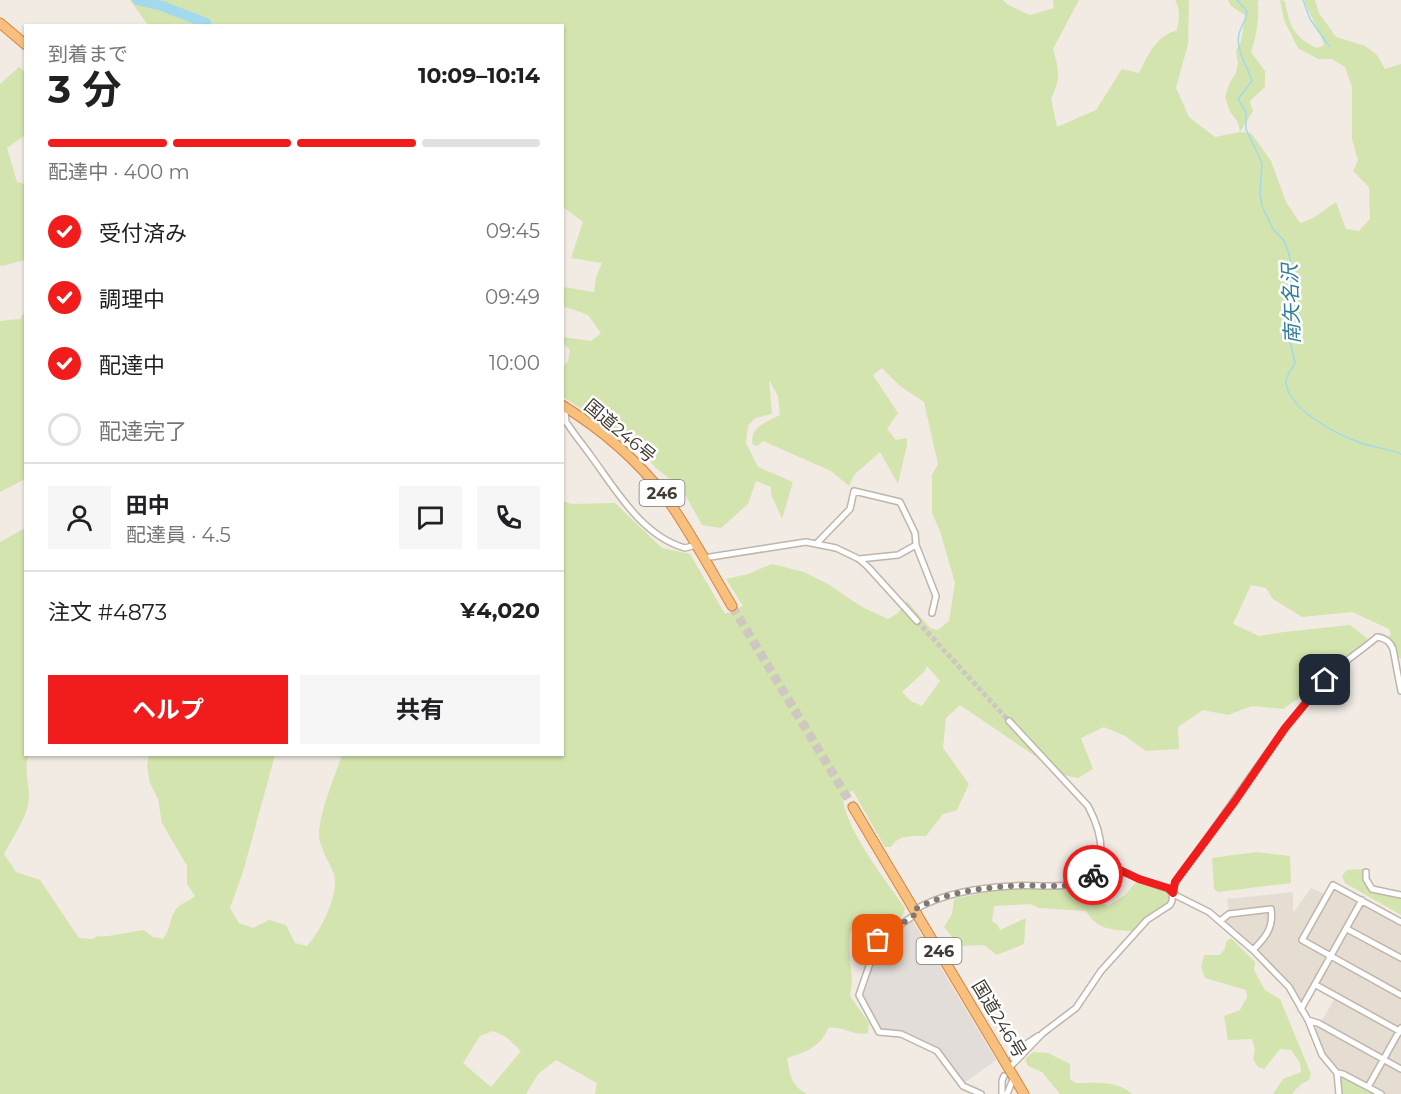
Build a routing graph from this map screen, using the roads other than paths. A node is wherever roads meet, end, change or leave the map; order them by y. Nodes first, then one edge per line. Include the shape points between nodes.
1 (0, 23) edge
2 (24, 43) edge
3 (564, 406) edge
4 (564, 409) edge
5 (817, 543) junction
6 (696, 545) junction
7 (916, 545) junction
8 (704, 558) junction
9 (858, 559) junction
10 (732, 606) tunnel mouth
11 (932, 613) dead end
12 (917, 621) tunnel mouth
13 (1401, 691) edge
14 (1009, 721) tunnel mouth
15 (853, 807) tunnel mouth
16 (1101, 861) junction
17 (1366, 872) dead end
18 (1173, 893) junction
19 (1401, 896) edge
20 (1362, 900) junction
21 (915, 912) junction
22 (1220, 921) junction
23 (1401, 922) edge
24 (1347, 929) junction
25 (1253, 950) junction
26 (1330, 957) junction
27 (1401, 958) edge
28 (1316, 985) junction
29 (1401, 995) edge
30 (1300, 1009) junction
31 (1308, 1020) junction
32 (1400, 1030) edge
33 (1041, 1035) junction
34 (1013, 1058) dead end
35 (1384, 1059) junction
36 (1401, 1069) edge
37 (1009, 1074) junction
38 (1337, 1074) junction
39 (1368, 1087) junction
40 (981, 1094) edge
41 (1002, 1094) edge
42 (1007, 1094) edge
43 (1024, 1094) edge
44 (1339, 1094) edge
45 (1380, 1094) edge

1 - 2 highway
3 - 6 highway, 国道246号 / 246 via 598,429 648,476
4 - 6 street via 568,426 633,512 670,542 686,548
5 - 7 street via 850,509 854,491 900,502 915,533
5 - 8 street via 794,543
5 - 9 street
6 - 8 highway, 国道246号 / 246
7 - 9 street via 898,555
7 - 11 street via 936,596
8 - 10 highway, 国道246号 / 246
9 - 12 street
13 - 18 street via 1393,649 1381,638 1377,637 1335,670 1285,728 1175,882
14 - 16 street via 1088,806 1100,837
15 - 21 highway, 国道246号 / 246
16 - 18 street
16 - 21 street via 1095,874 1069,886 1014,885 982,890 937,898
17 - 19 street via 1372,889
18 - 22 street
18 - 33 street via 1170,905 1147,920 1120,948 1076,1008
20 - 23 street
20 - 24 street
20 - 26 street via 1333,885 1307,931 1302,940
21 - 37 highway, 国道246号 / 246
21 - 40 street via 878,940 859,995 879,1032 901,1034 937,1052 963,1086
22 - 25 street
22 - 25 street via 1229,914 1271,909 1267,936
24 - 26 street
24 - 27 street
25 - 30 street via 1289,987
26 - 28 street
26 - 29 street
28 - 30 street
28 - 32 street
30 - 31 street
31 - 35 street
31 - 38 street via 1322,1055
32 - 35 street
33 - 34 street via 1016,1051
33 - 37 street
35 - 36 street
35 - 39 street
37 - 41 street via 1002,1081
37 - 42 street
37 - 43 highway, 国道246号 / 246
38 - 39 street
38 - 44 street
39 - 45 street

